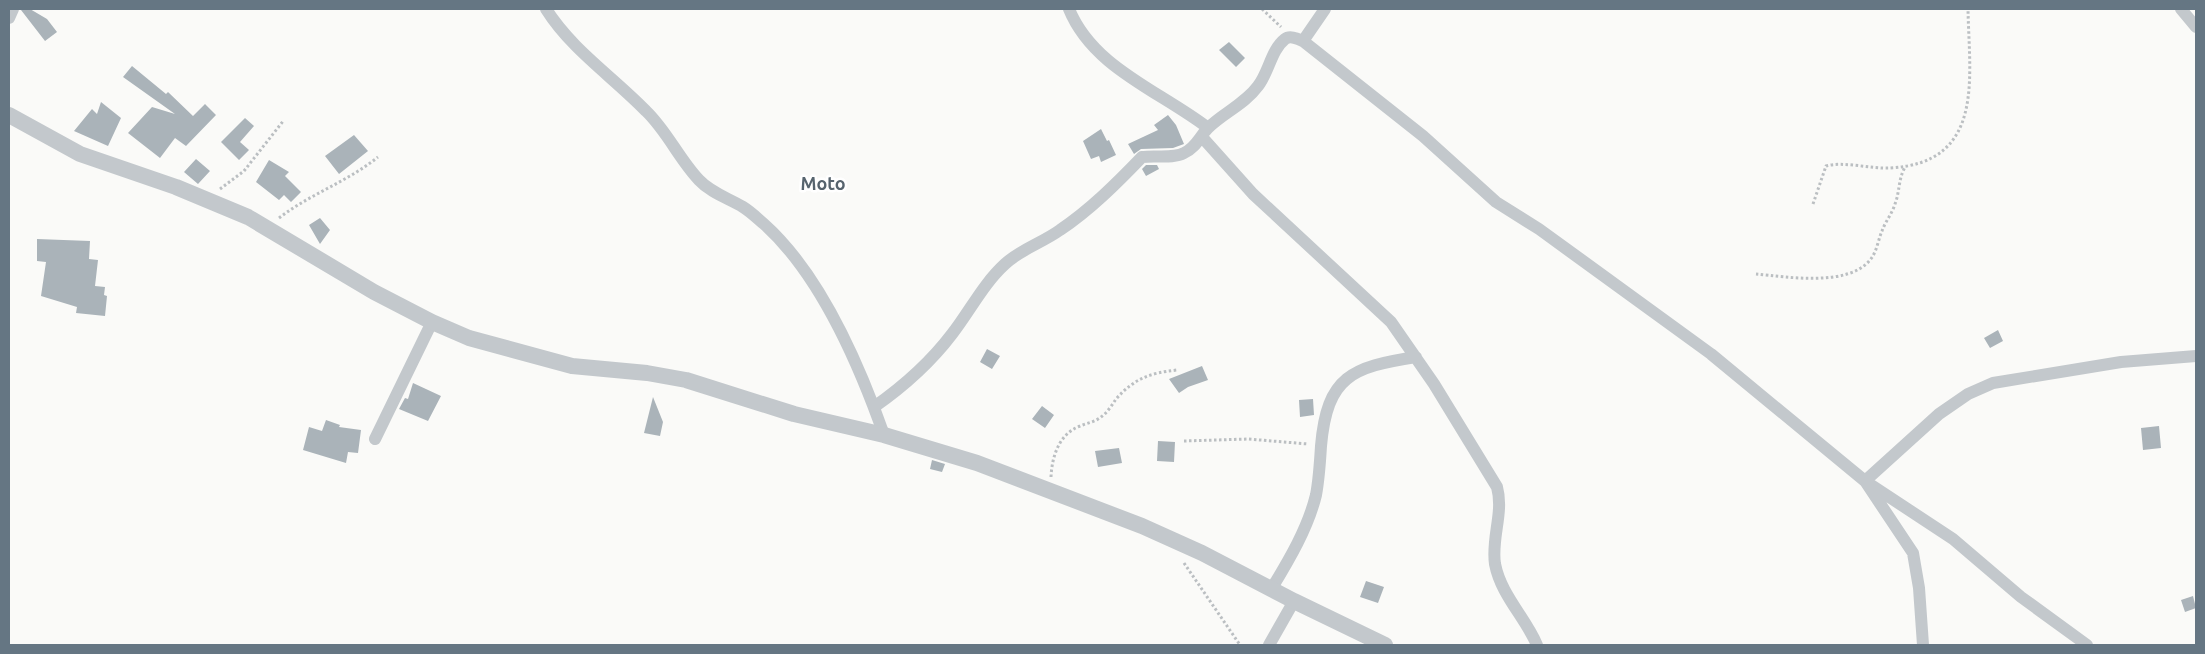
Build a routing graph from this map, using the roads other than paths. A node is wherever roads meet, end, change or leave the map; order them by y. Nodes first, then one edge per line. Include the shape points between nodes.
1 (13, 9) edge
2 (546, 9) edge
3 (1069, 9) edge
4 (1325, 9) edge
5 (2181, 9) edge
6 (9, 18) edge
7 (2196, 27) edge
8 (1303, 41) junction
9 (9, 115) edge
10 (1205, 132) junction
11 (432, 322) junction
12 (2196, 356) edge
13 (1416, 357) junction
14 (874, 407) junction
15 (884, 435) junction
16 (375, 438) dead end
17 (1865, 481) junction
18 (1272, 588) junction
19 (1294, 601) junction
20 (1268, 645) edge
21 (1385, 645) edge
22 (1537, 645) edge
23 (1923, 645) edge
24 (2087, 645) edge

1 - 6 street
2 - 14 street via 576,48 657,123 707,188 745,208 787,249 808,277 842,335
3 - 10 street via 1092,47 1119,70 1182,108
4 - 8 street
5 - 7 street
8 - 10 street via 1290,36 1278,47 1258,86
8 - 17 street via 1423,136 1496,202 1711,354
9 - 11 street via 80,154 205,198 268,227 339,272
10 - 13 street via 1253,194 1391,322
10 - 14 street via 1184,154 1142,157 1079,216 1005,264 939,350 912,379
11 - 15 street via 470,338 572,366 686,380 794,414
11 - 16 street
12 - 17 street via 2094,366 1993,383 1968,394 1939,414
13 - 18 street via 1366,368 1341,383 1332,394 1321,445 1315,498 1288,562
13 - 22 street via 1497,487 1500,504 1495,563 1507,594
14 - 15 street
15 - 18 street via 977,463 1142,526
17 - 23 street via 1913,553
17 - 24 street via 1953,539 2021,597
18 - 19 street
19 - 20 street
19 - 21 street

